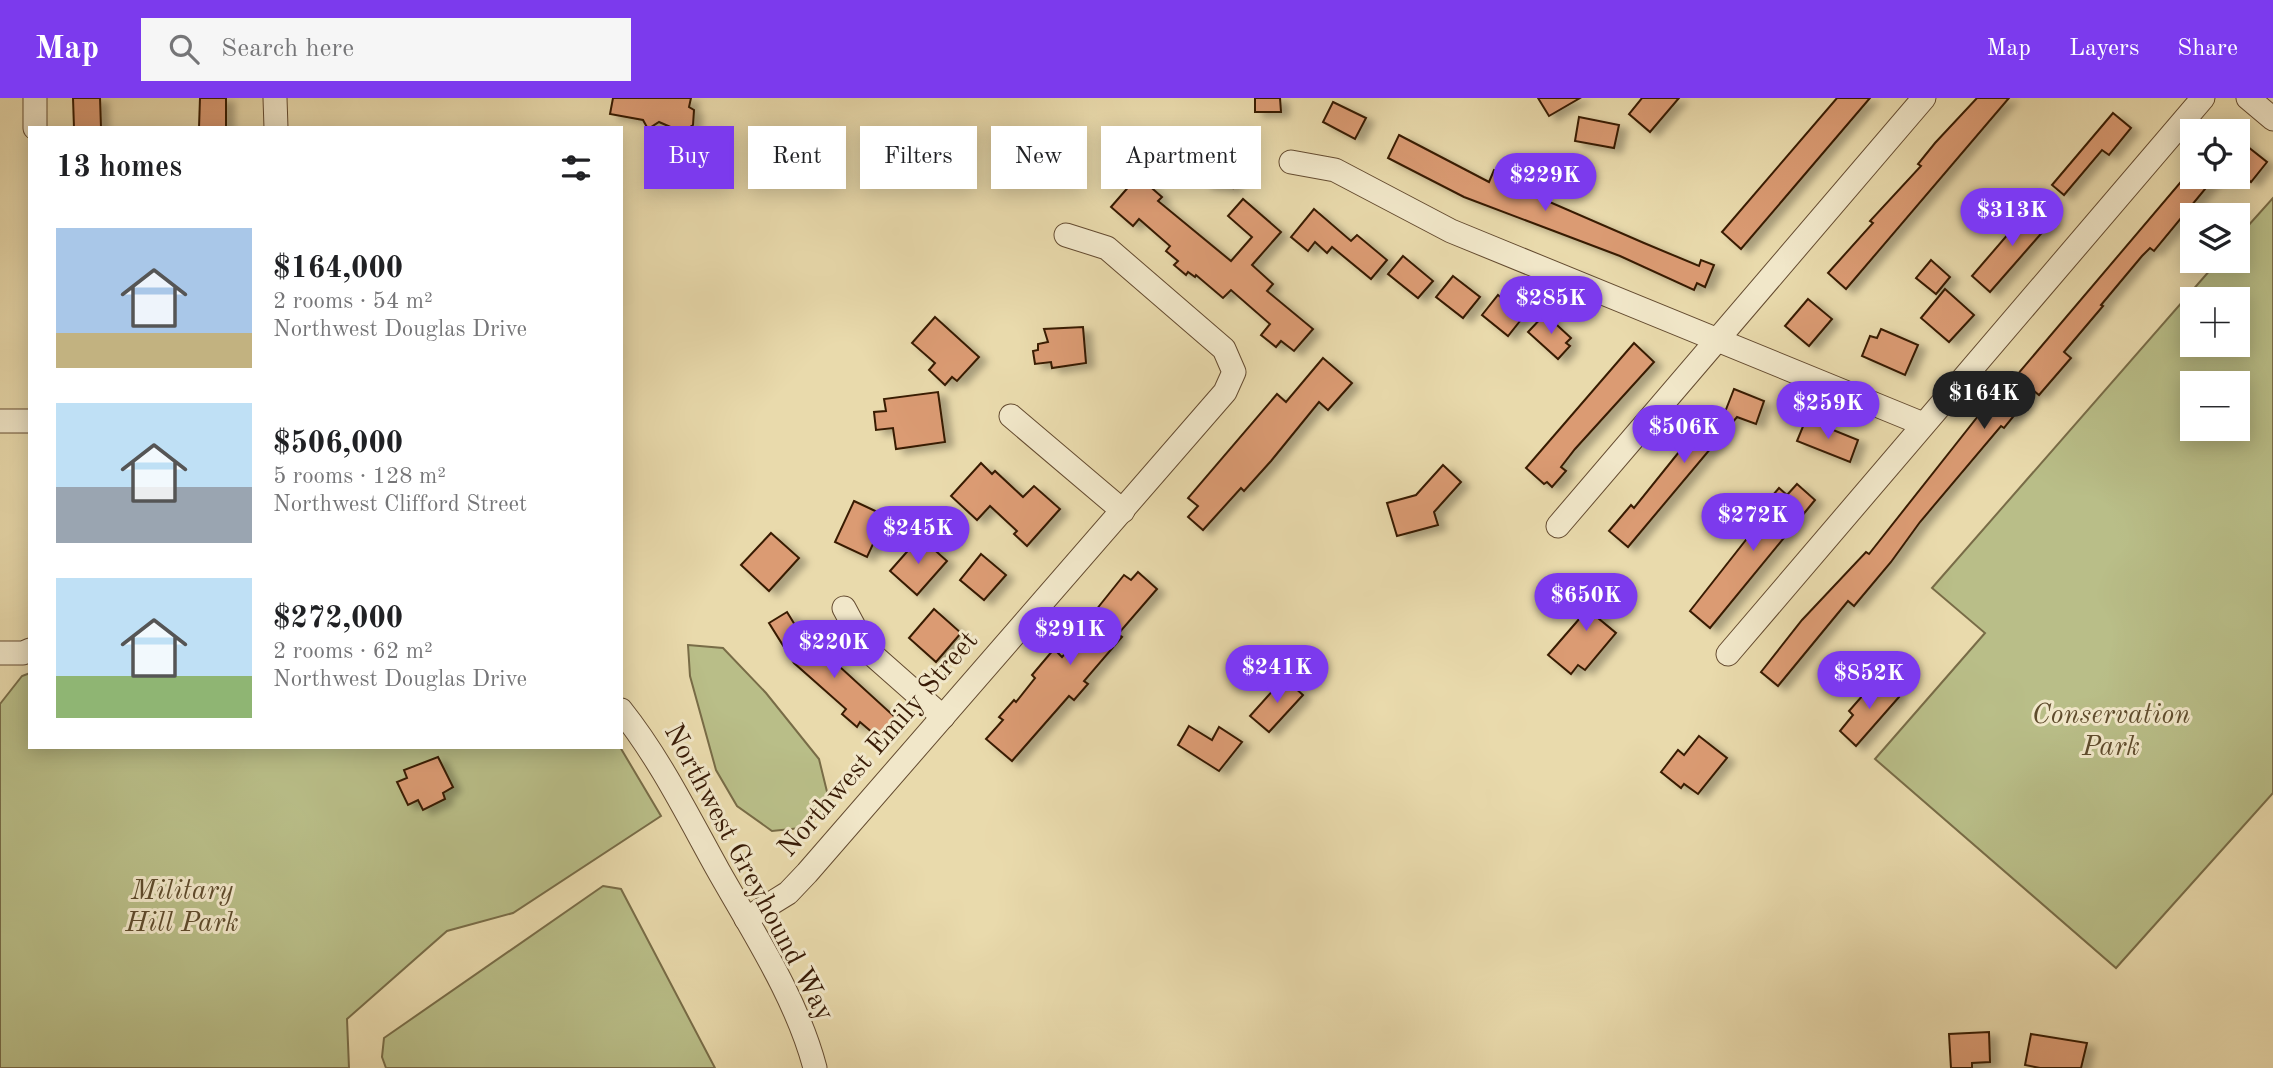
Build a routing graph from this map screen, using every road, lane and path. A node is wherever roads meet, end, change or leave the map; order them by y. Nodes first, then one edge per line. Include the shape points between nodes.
1 (35, 98) edge
2 (275, 98) edge
3 (1924, 98) edge
4 (2203, 98) edge
5 (2248, 98) edge
6 (2273, 119) edge
7 (35, 126) edge
8 (276, 126) edge
9 (1291, 162) dead end
10 (1066, 235) dead end
11 (1719, 342) junction
12 (1011, 416) dead end
13 (0, 421) edge
14 (28, 421) edge
15 (1923, 424) junction
16 (1123, 511) junction
17 (1558, 526) dead end
18 (844, 608) dead end
19 (26, 651) edge
20 (0, 653) edge
21 (1728, 654) dead end
22 (623, 712) edge
23 (943, 716) junction
24 (746, 919) junction
25 (814, 1068) edge

1 - 7 street
2 - 8 street
3 - 11 street
4 - 15 street
5 - 6 street
9 - 11 street via 1335,170 1451,231
10 - 16 street, Northwest Emily Street via 1107,248 1224,349 1234,372 1225,392
11 - 15 street
11 - 17 street
12 - 16 street
13 - 14 street
15 - 21 street
16 - 23 street, Northwest Emily Street
18 - 23 street via 866,649
19 - 20 street
22 - 24 street, Northwest Greyhound Way via 658,762
23 - 24 street, Northwest Emily Street via 788,893
24 - 25 street, Northwest Greyhound Way via 783,990

